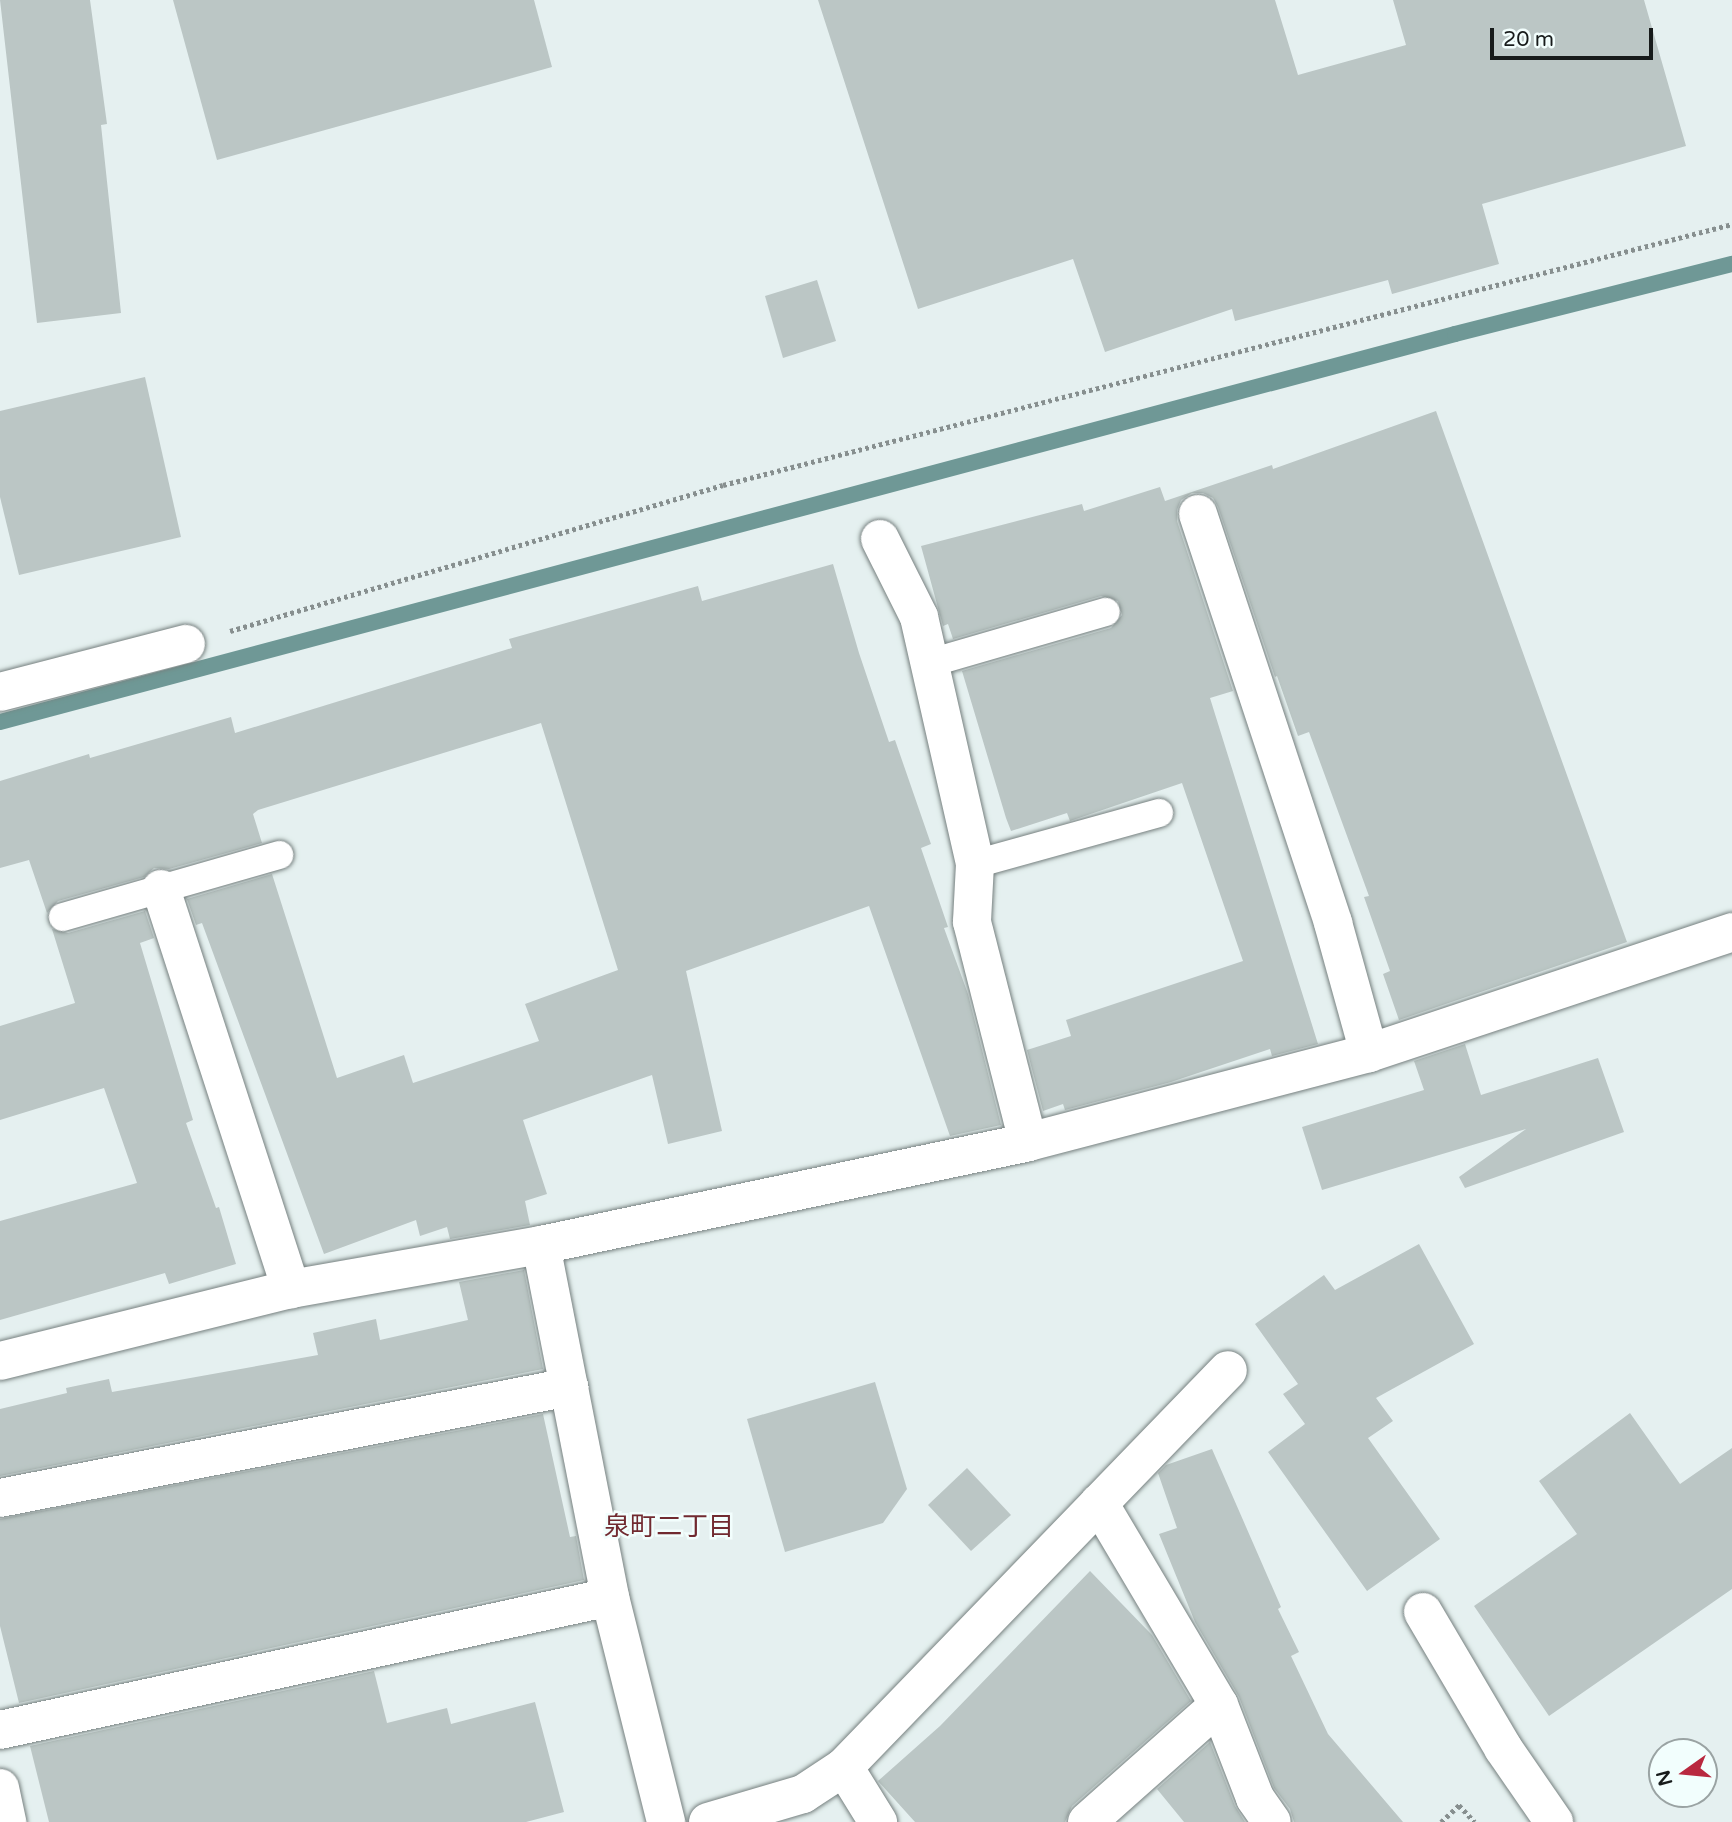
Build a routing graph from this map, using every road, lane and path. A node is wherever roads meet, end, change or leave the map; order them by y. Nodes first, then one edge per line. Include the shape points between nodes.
1 (1732, 224) edge
2 (1198, 514) dead end
3 (880, 539) dead end
4 (1106, 612) dead end
5 (186, 644) joint
6 (930, 663) junction
7 (0, 692) edge
8 (1159, 813) dead end
9 (279, 855) dead end
10 (975, 864) junction
11 (161, 889) junction
12 (63, 917) dead end
13 (1732, 932) edge
14 (1370, 1053) junction
15 (1028, 1142) junction
16 (541, 1245) junction
17 (291, 1289) junction
18 (0, 1361) edge
19 (1228, 1370) dead end
20 (569, 1387) junction
21 (0, 1498) edge
22 (1099, 1503) junction
23 (610, 1597) junction
24 (1423, 1612) dead end
25 (1219, 1704) junction
26 (0, 1730) edge
27 (844, 1767) junction
28 (0, 1788) edge
29 (7, 1822) edge
30 (666, 1822) edge
31 (708, 1822) edge
32 (878, 1822) edge
33 (1087, 1822) edge
34 (1272, 1822) edge
35 (1441, 1822) edge
36 (1475, 1822) edge
37 (1554, 1822) edge

1 - 5 path via 723,485
2 - 14 street via 1333,923
3 - 6 street via 919,617
4 - 6 lane
5 - 7 street
6 - 10 street
8 - 10 lane
9 - 11 lane
10 - 15 street via 972,922
11 - 12 lane
11 - 17 street
13 - 14 street
14 - 15 street
15 - 16 street
16 - 17 street
16 - 20 street
17 - 18 street
19 - 22 street
20 - 21 street
20 - 23 street
22 - 25 street
22 - 27 street
23 - 26 street
23 - 30 street
24 - 37 street via 1503,1748
25 - 33 street
25 - 34 street via 1255,1798
27 - 31 street via 803,1794
27 - 32 street
28 - 29 street
35 - 36 path via 1459,1805

